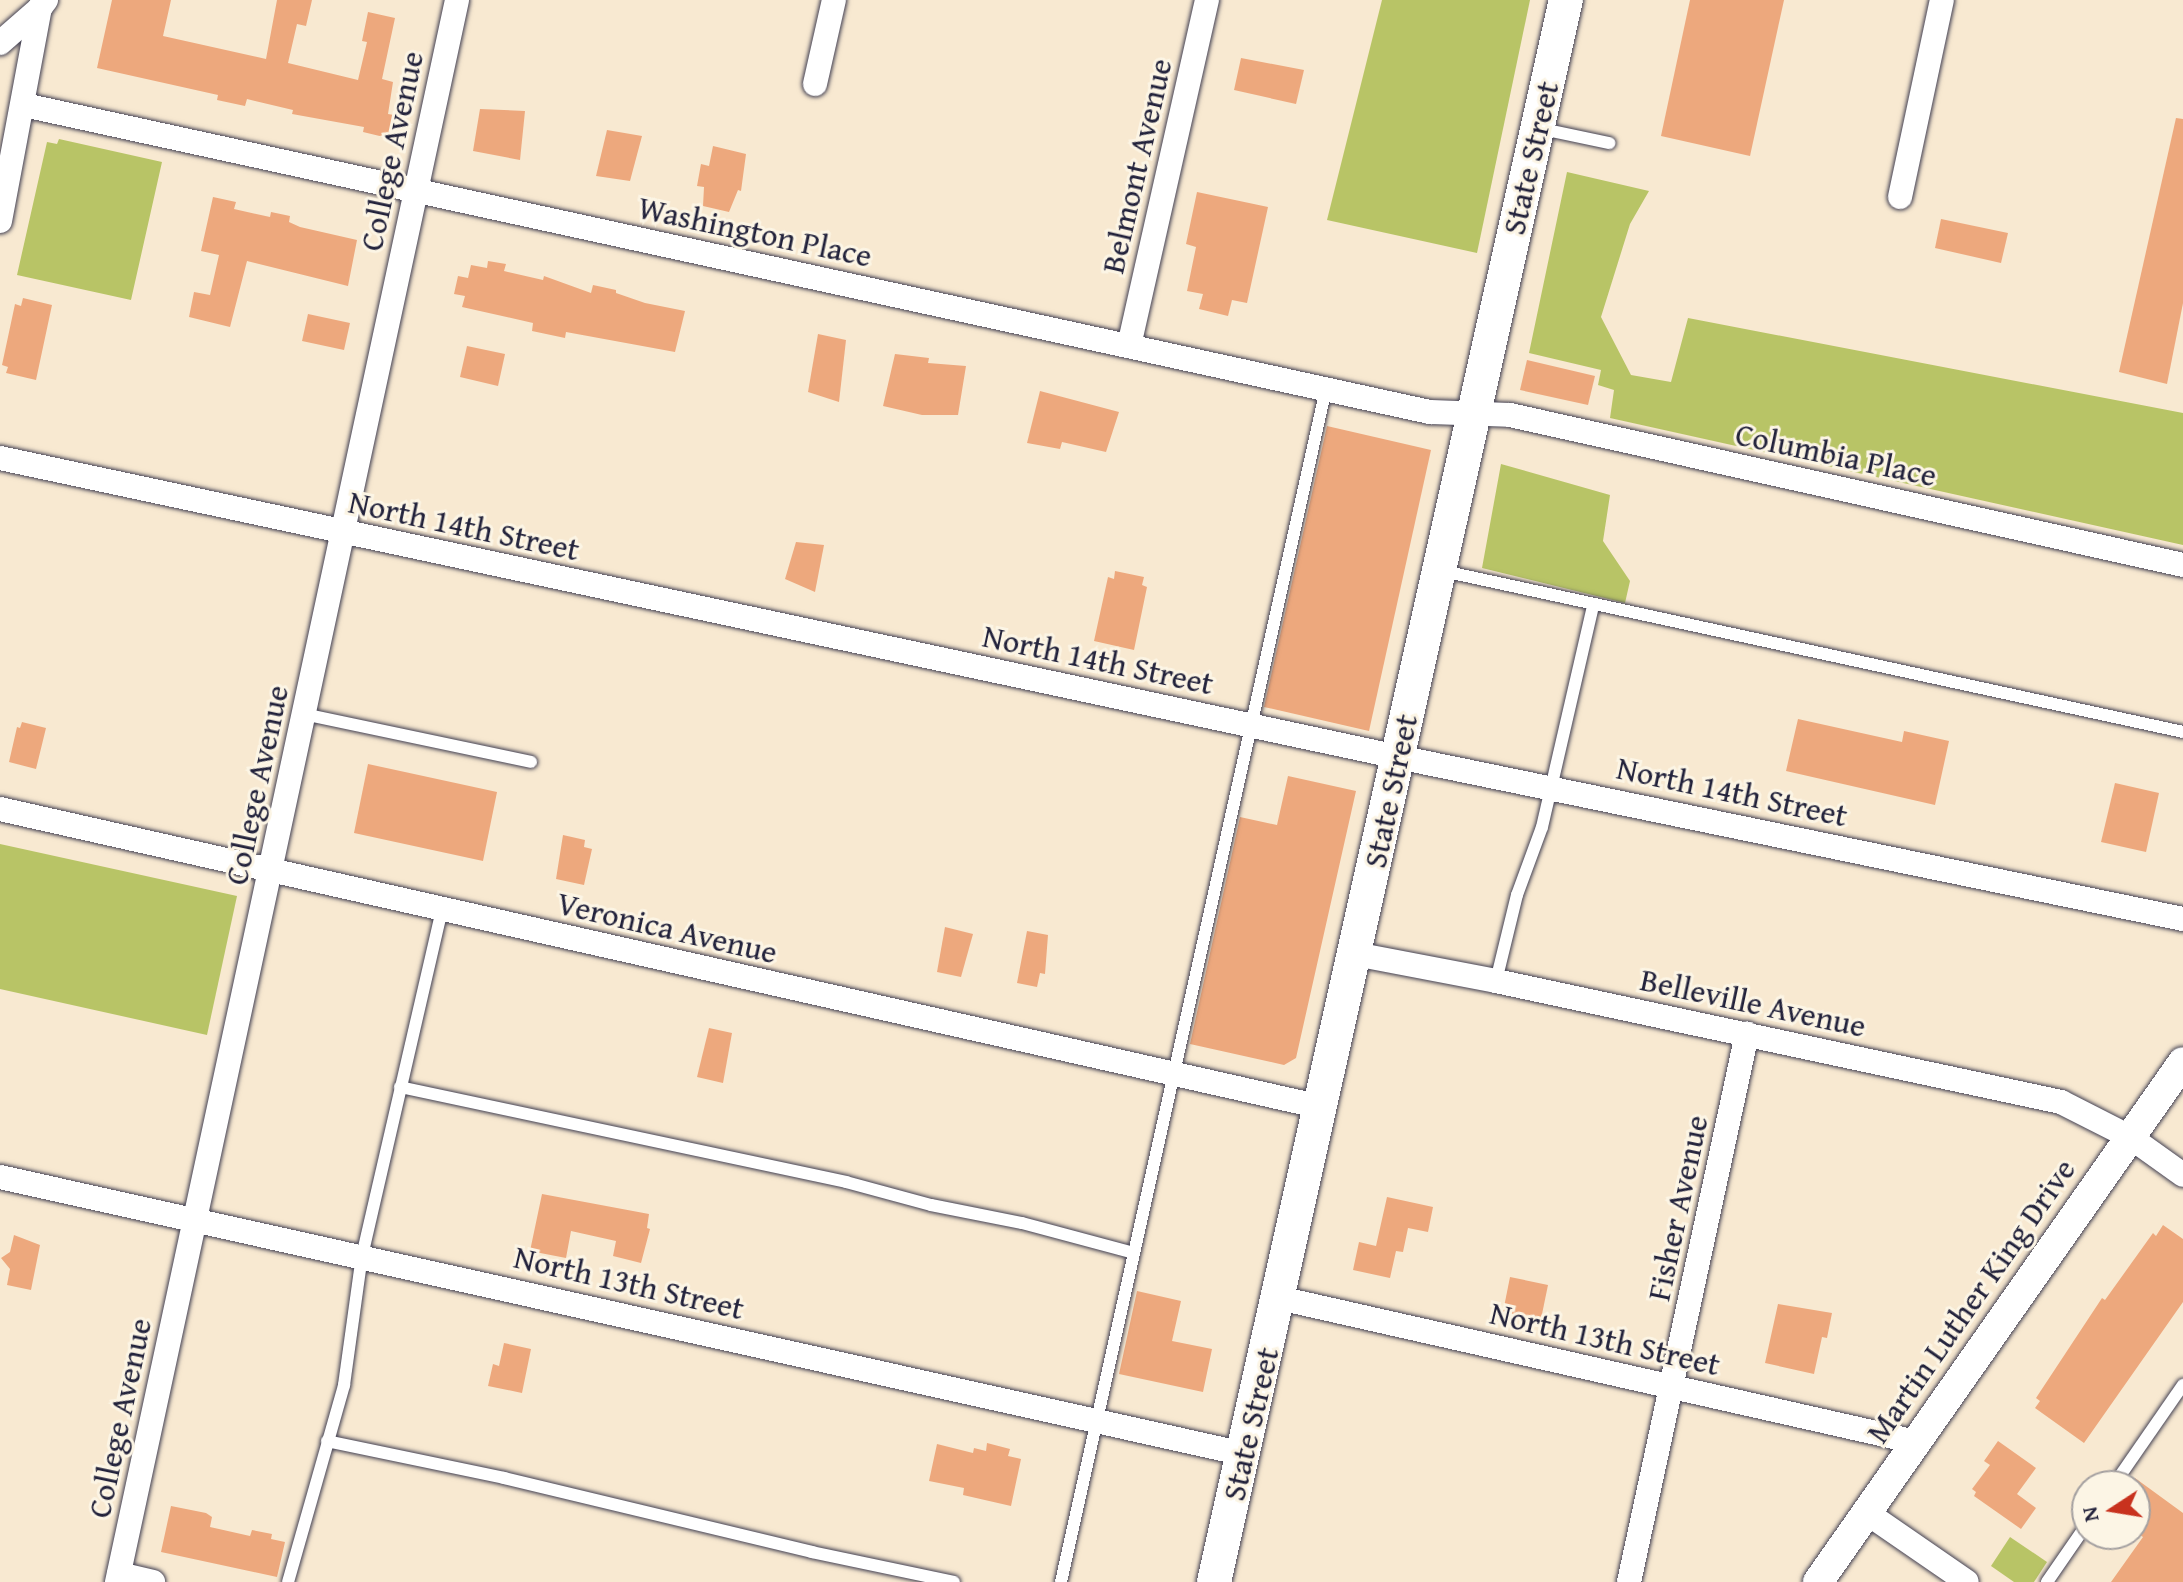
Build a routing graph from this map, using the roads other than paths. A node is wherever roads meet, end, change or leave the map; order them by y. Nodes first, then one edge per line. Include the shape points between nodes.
1 (457, 0) edge
2 (834, 0) edge
3 (1207, 0) edge
4 (1566, 0) edge
5 (1942, 0) edge
6 (43, 4) edge
7 (0, 43) edge
8 (815, 84) dead end
9 (24, 105) junction
10 (1538, 128) junction
11 (1609, 143) dead end
12 (417, 191) junction
13 (1900, 197) dead end
14 (0, 221) edge
15 (1129, 346) junction
16 (1326, 389) junction
17 (1474, 413) junction
18 (0, 458) edge
19 (343, 533) junction
20 (2183, 565) edge
21 (1440, 571) junction
22 (1593, 606) junction
23 (304, 714) junction
24 (1252, 725) junction
25 (2183, 732) edge
26 (1398, 757) junction
27 (531, 762) dead end
28 (1548, 787) junction
29 (0, 809) edge
30 (271, 873) junction
31 (442, 910) junction
32 (2183, 919) edge
33 (1355, 954) junction
34 (1496, 981) junction
35 (1747, 1034) junction
36 (2183, 1062) edge
37 (1173, 1074) junction
38 (400, 1087) junction
39 (1321, 1107) junction
40 (2130, 1137) junction
41 (2183, 1175) edge
42 (0, 1177) edge
43 (195, 1219) junction
44 (1134, 1253) junction
45 (362, 1256) junction
46 (1279, 1298) junction
47 (2183, 1385) edge
48 (1674, 1388) junction
49 (1096, 1422) junction
50 (327, 1441) junction
51 (1916, 1442) junction
52 (1244, 1454) junction
53 (2124, 1470) edge
54 (1867, 1513) junction
55 (2071, 1547) edge
56 (118, 1578) edge
57 (153, 1582) edge
58 (288, 1582) edge
59 (954, 1582) edge
60 (1061, 1582) edge
61 (1214, 1582) edge
62 (1629, 1582) edge
63 (1818, 1582) edge
64 (1967, 1582) edge
65 (2047, 1582) edge

1 - 12 street, College Avenue
2 - 8 street
3 - 15 street, Belmont Avenue
4 - 10 main road, State Street
5 - 13 street
6 - 7 street
6 - 9 street
9 - 12 street, Washington Place
9 - 14 street
10 - 11 lane
10 - 17 main road, State Street
12 - 15 street, Washington Place
12 - 19 street, College Avenue
15 - 16 street, Washington Place
16 - 17 street, Washington Place via 1430,412
16 - 24 lane
17 - 20 street, Columbia Place via 1510,415
17 - 21 main road, State Street
18 - 19 street, North 14th Street
19 - 23 street, College Avenue
19 - 24 street, North 14th Street
21 - 22 lane
21 - 26 main road, State Street
22 - 25 lane
22 - 28 lane
23 - 27 lane
23 - 30 street, College Avenue
24 - 26 street, North 14th Street
24 - 37 lane
26 - 28 street, North 14th Street
26 - 33 main road, State Street
28 - 32 street, North 14th Street
28 - 34 lane via 1542,827 1517,895
29 - 30 street, Veronica Avenue
30 - 31 street, Veronica Avenue
30 - 43 street, College Avenue
31 - 37 street, Veronica Avenue
31 - 38 lane
33 - 34 street, Belleville Avenue
33 - 39 main road, State Street
34 - 35 street, Belleville Avenue
35 - 40 street, Belleville Avenue via 2061,1102
35 - 48 street, Fisher Avenue
36 - 40 street, Martin Luther King Drive
37 - 39 street, Veronica Avenue
37 - 44 lane
38 - 44 lane via 846,1182
38 - 45 lane
39 - 46 main road, State Street
40 - 41 street
40 - 51 street, Martin Luther King Drive
42 - 43 street, North 13th Street
43 - 45 street, North 13th Street
43 - 56 street, College Avenue
44 - 49 lane
45 - 49 street, North 13th Street
45 - 50 lane via 350,1355
46 - 48 street, North 13th Street
46 - 52 main road, State Street
47 - 53 lane
48 - 51 street, North 13th Street
48 - 62 street, Fisher Avenue
49 - 52 street, North 13th Street
49 - 60 lane
50 - 58 lane
50 - 59 lane
51 - 54 street, Martin Luther King Drive
52 - 61 main road, State Street
54 - 63 street, Martin Luther King Drive
54 - 64 street
55 - 65 lane
56 - 57 street

